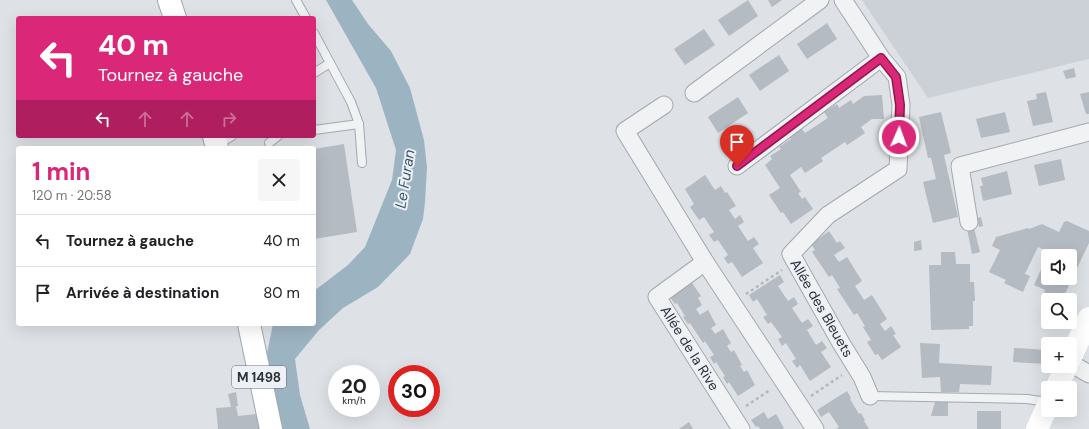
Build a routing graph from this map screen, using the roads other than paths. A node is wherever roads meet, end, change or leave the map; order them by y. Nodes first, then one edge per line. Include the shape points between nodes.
1 (169, 0) edge
2 (296, 0) edge
3 (820, 0) edge
4 (843, 0) edge
5 (174, 16) edge
6 (305, 16) edge
7 (316, 37) edge
8 (881, 58) junction
9 (330, 63) junction
10 (316, 72) edge
11 (694, 93) dead end
12 (664, 105) dead end
13 (359, 124) junction
14 (316, 130) edge
15 (1089, 132) edge
16 (275, 138) edge
17 (269, 143) dead end
18 (362, 163) dead end
19 (737, 166) dead end
20 (969, 222) dead end
21 (705, 262) junction
22 (1089, 318) edge
23 (249, 326) edge
24 (1077, 344) edge
25 (1077, 367) edge
26 (1089, 374) edge
27 (870, 396) joint
28 (1041, 401) edge
29 (1042, 417) edge
30 (736, 422) edge
31 (271, 429) edge
32 (815, 429) edge
33 (1037, 429) edge

1 - 5 main road
2 - 6 lane
3 - 11 street
4 - 8 street
7 - 9 lane
8 - 19 street
8 - 27 street, Allée des Bleuets via 896,77 900,105 898,169 828,215 791,254 862,377
9 - 10 lane
9 - 13 lane via 351,102
12 - 21 street via 625,131
13 - 14 lane
13 - 18 lane
15 - 20 street via 960,166
16 - 17 lane
21 - 30 street, Allée de la Rive via 657,298
21 - 32 street
22 - 24 main road
23 - 31 main road, M 1498
25 - 26 street
27 - 28 lane
29 - 33 main road

